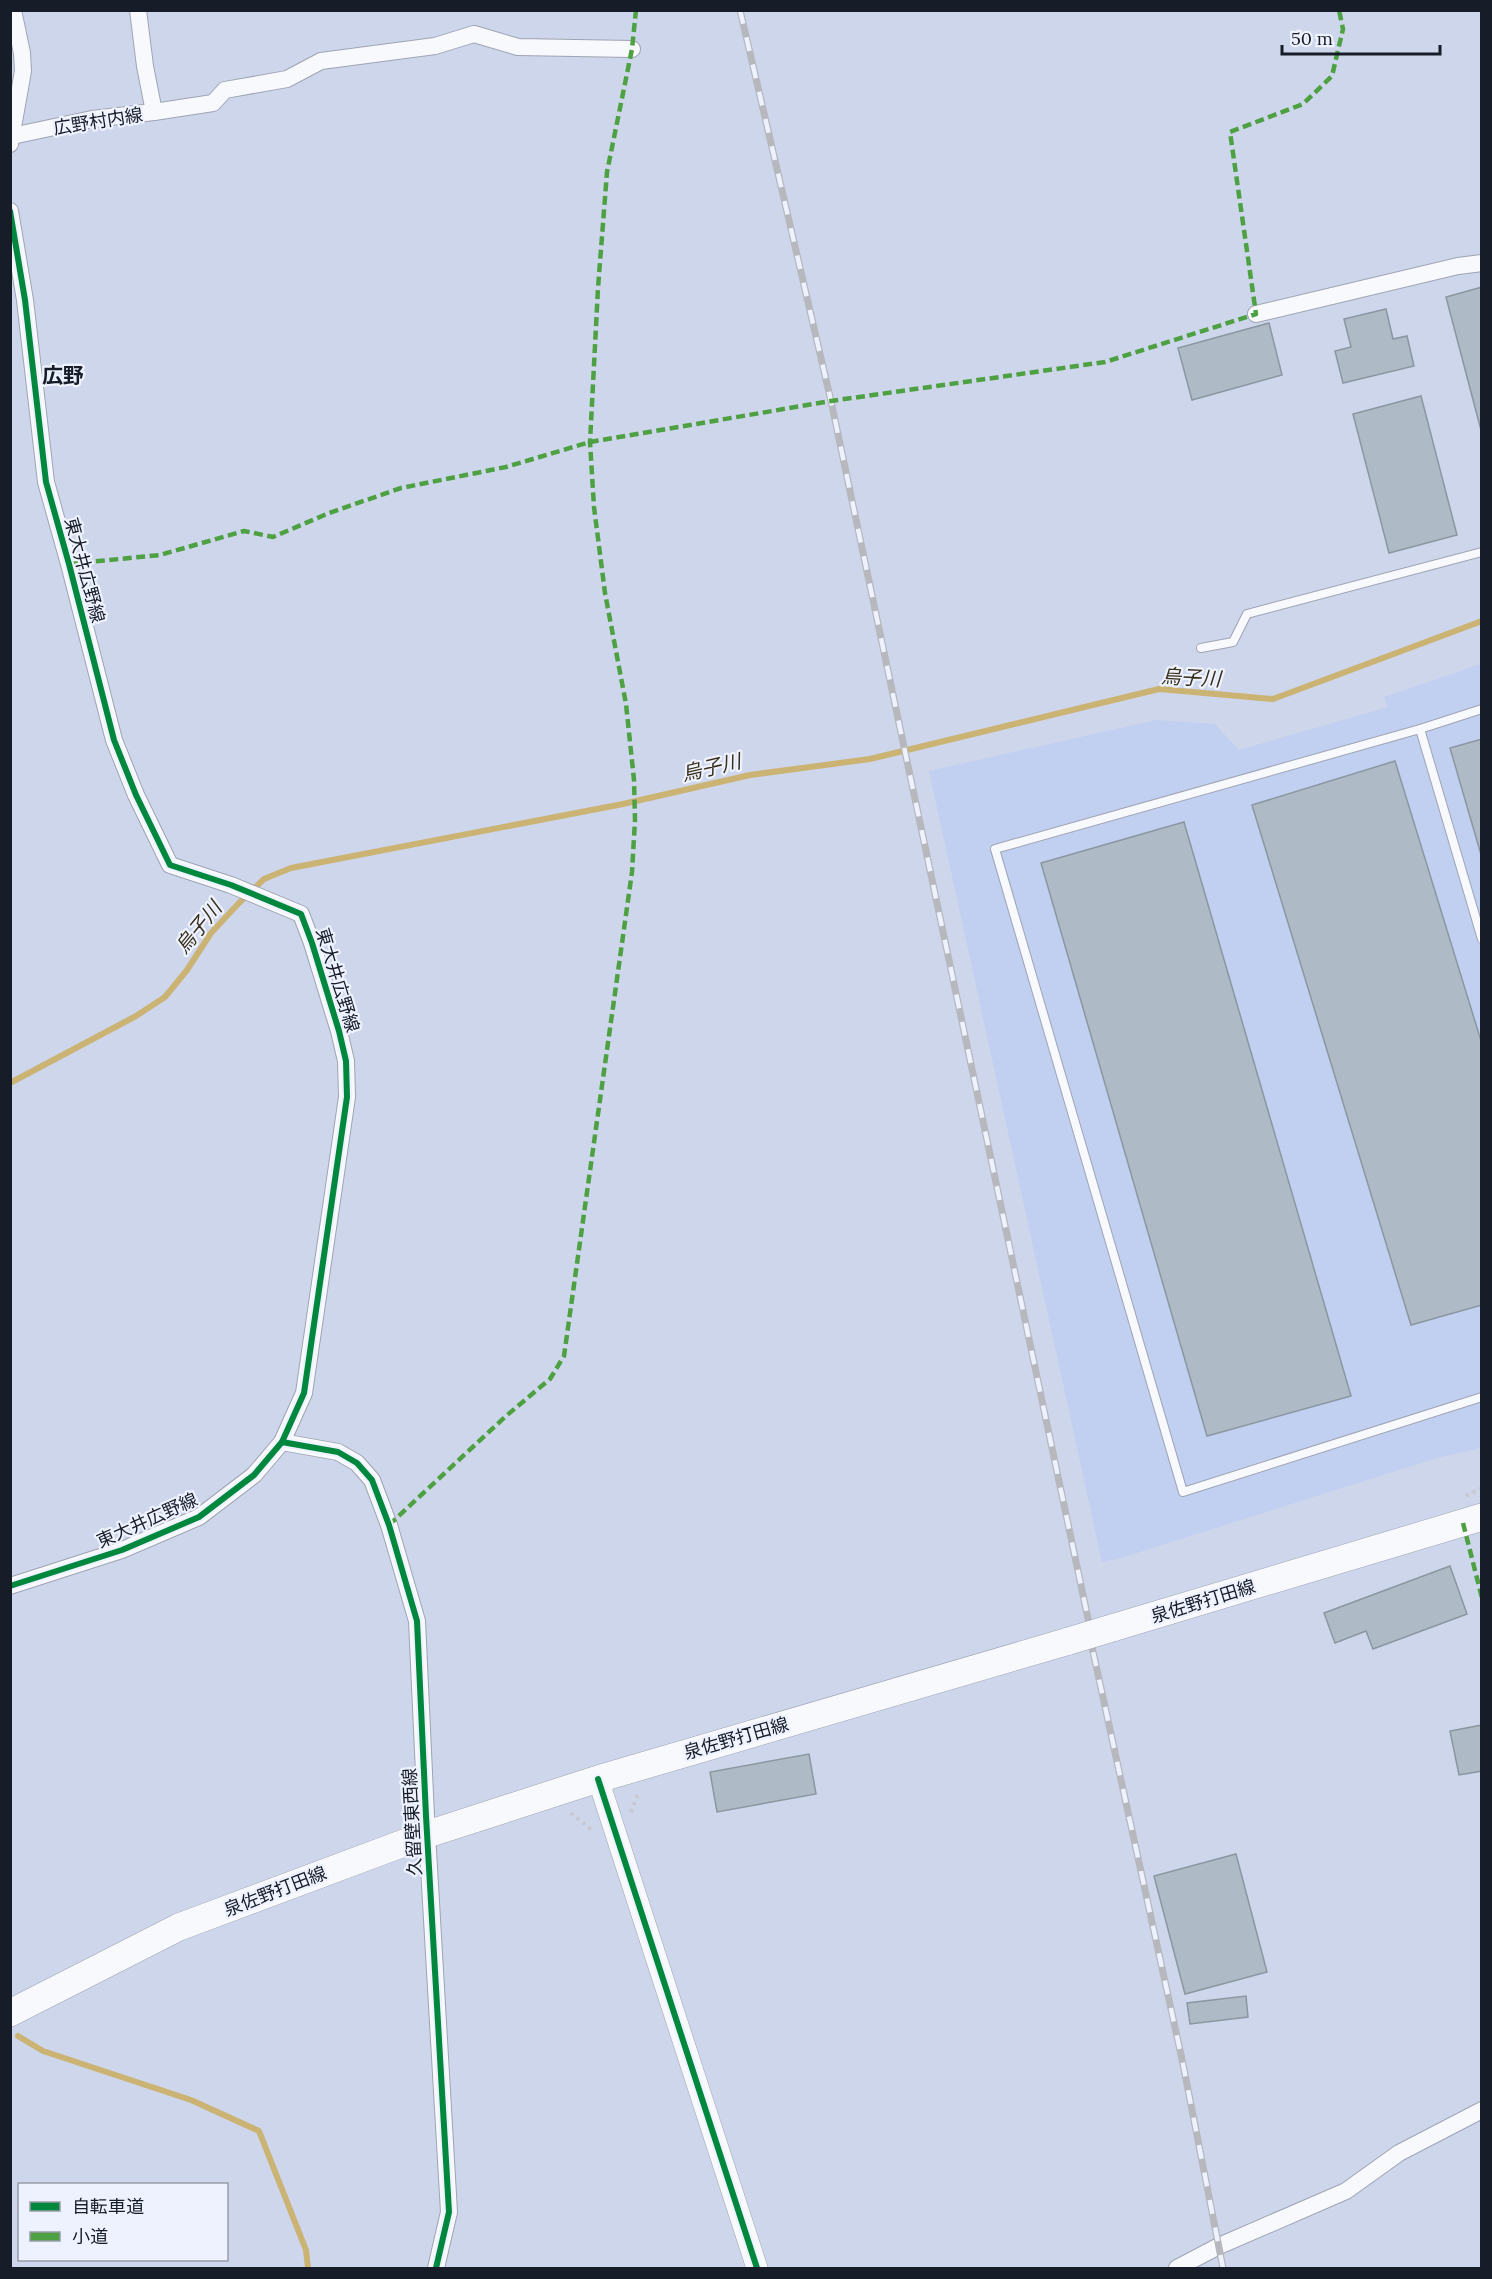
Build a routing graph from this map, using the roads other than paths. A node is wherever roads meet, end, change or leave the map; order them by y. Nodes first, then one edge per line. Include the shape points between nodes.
1 (13, 10) edge
2 (138, 10) edge
3 (632, 49) dead end
4 (154, 112) junction
5 (11, 140) edge
6 (10, 211) edge
7 (1482, 263) edge
8 (1256, 314) dead end
9 (1482, 552) edge
10 (1201, 648) dead end
11 (1482, 709) edge
12 (1420, 729) junction
13 (1482, 939) edge
14 (1482, 1396) edge
15 (282, 1442) junction
16 (1482, 1517) edge
17 (10, 1586) edge
18 (598, 1779) junction
19 (428, 1834) junction
20 (10, 2013) edge
21 (1482, 2110) edge
22 (436, 2268) edge
23 (757, 2268) edge
24 (1178, 2268) edge

1 - 5 street via 23,71
2 - 4 street, 広野村内線
3 - 4 street via 518,47 474,34 435,46 321,62 287,79 225,90 213,104
4 - 5 street, 広野村内線 via 92,119
6 - 15 street, 東大井広野線 via 25,300 46,482 114,740 170,865 301,914 346,1061 347,1097 304,1393
7 - 8 street
9 - 10 lane via 1247,614 1233,642
11 - 12 lane
12 - 13 lane
12 - 14 lane via 994,849 1184,1491
15 - 17 street, 東大井広野線 via 254,1475 199,1517 122,1550
15 - 19 street, 久留壁東西線 via 338,1452 357,1463 372,1480 389,1525 417,1621
16 - 18 main road, 泉佐野打田線, bridge
18 - 19 main road, 泉佐野打田線
18 - 23 street
19 - 20 main road, 泉佐野打田線 via 179,1928
19 - 22 street, 久留壁東西線 via 449,2212
21 - 24 street via 1399,2153 1346,2191 1218,2246

